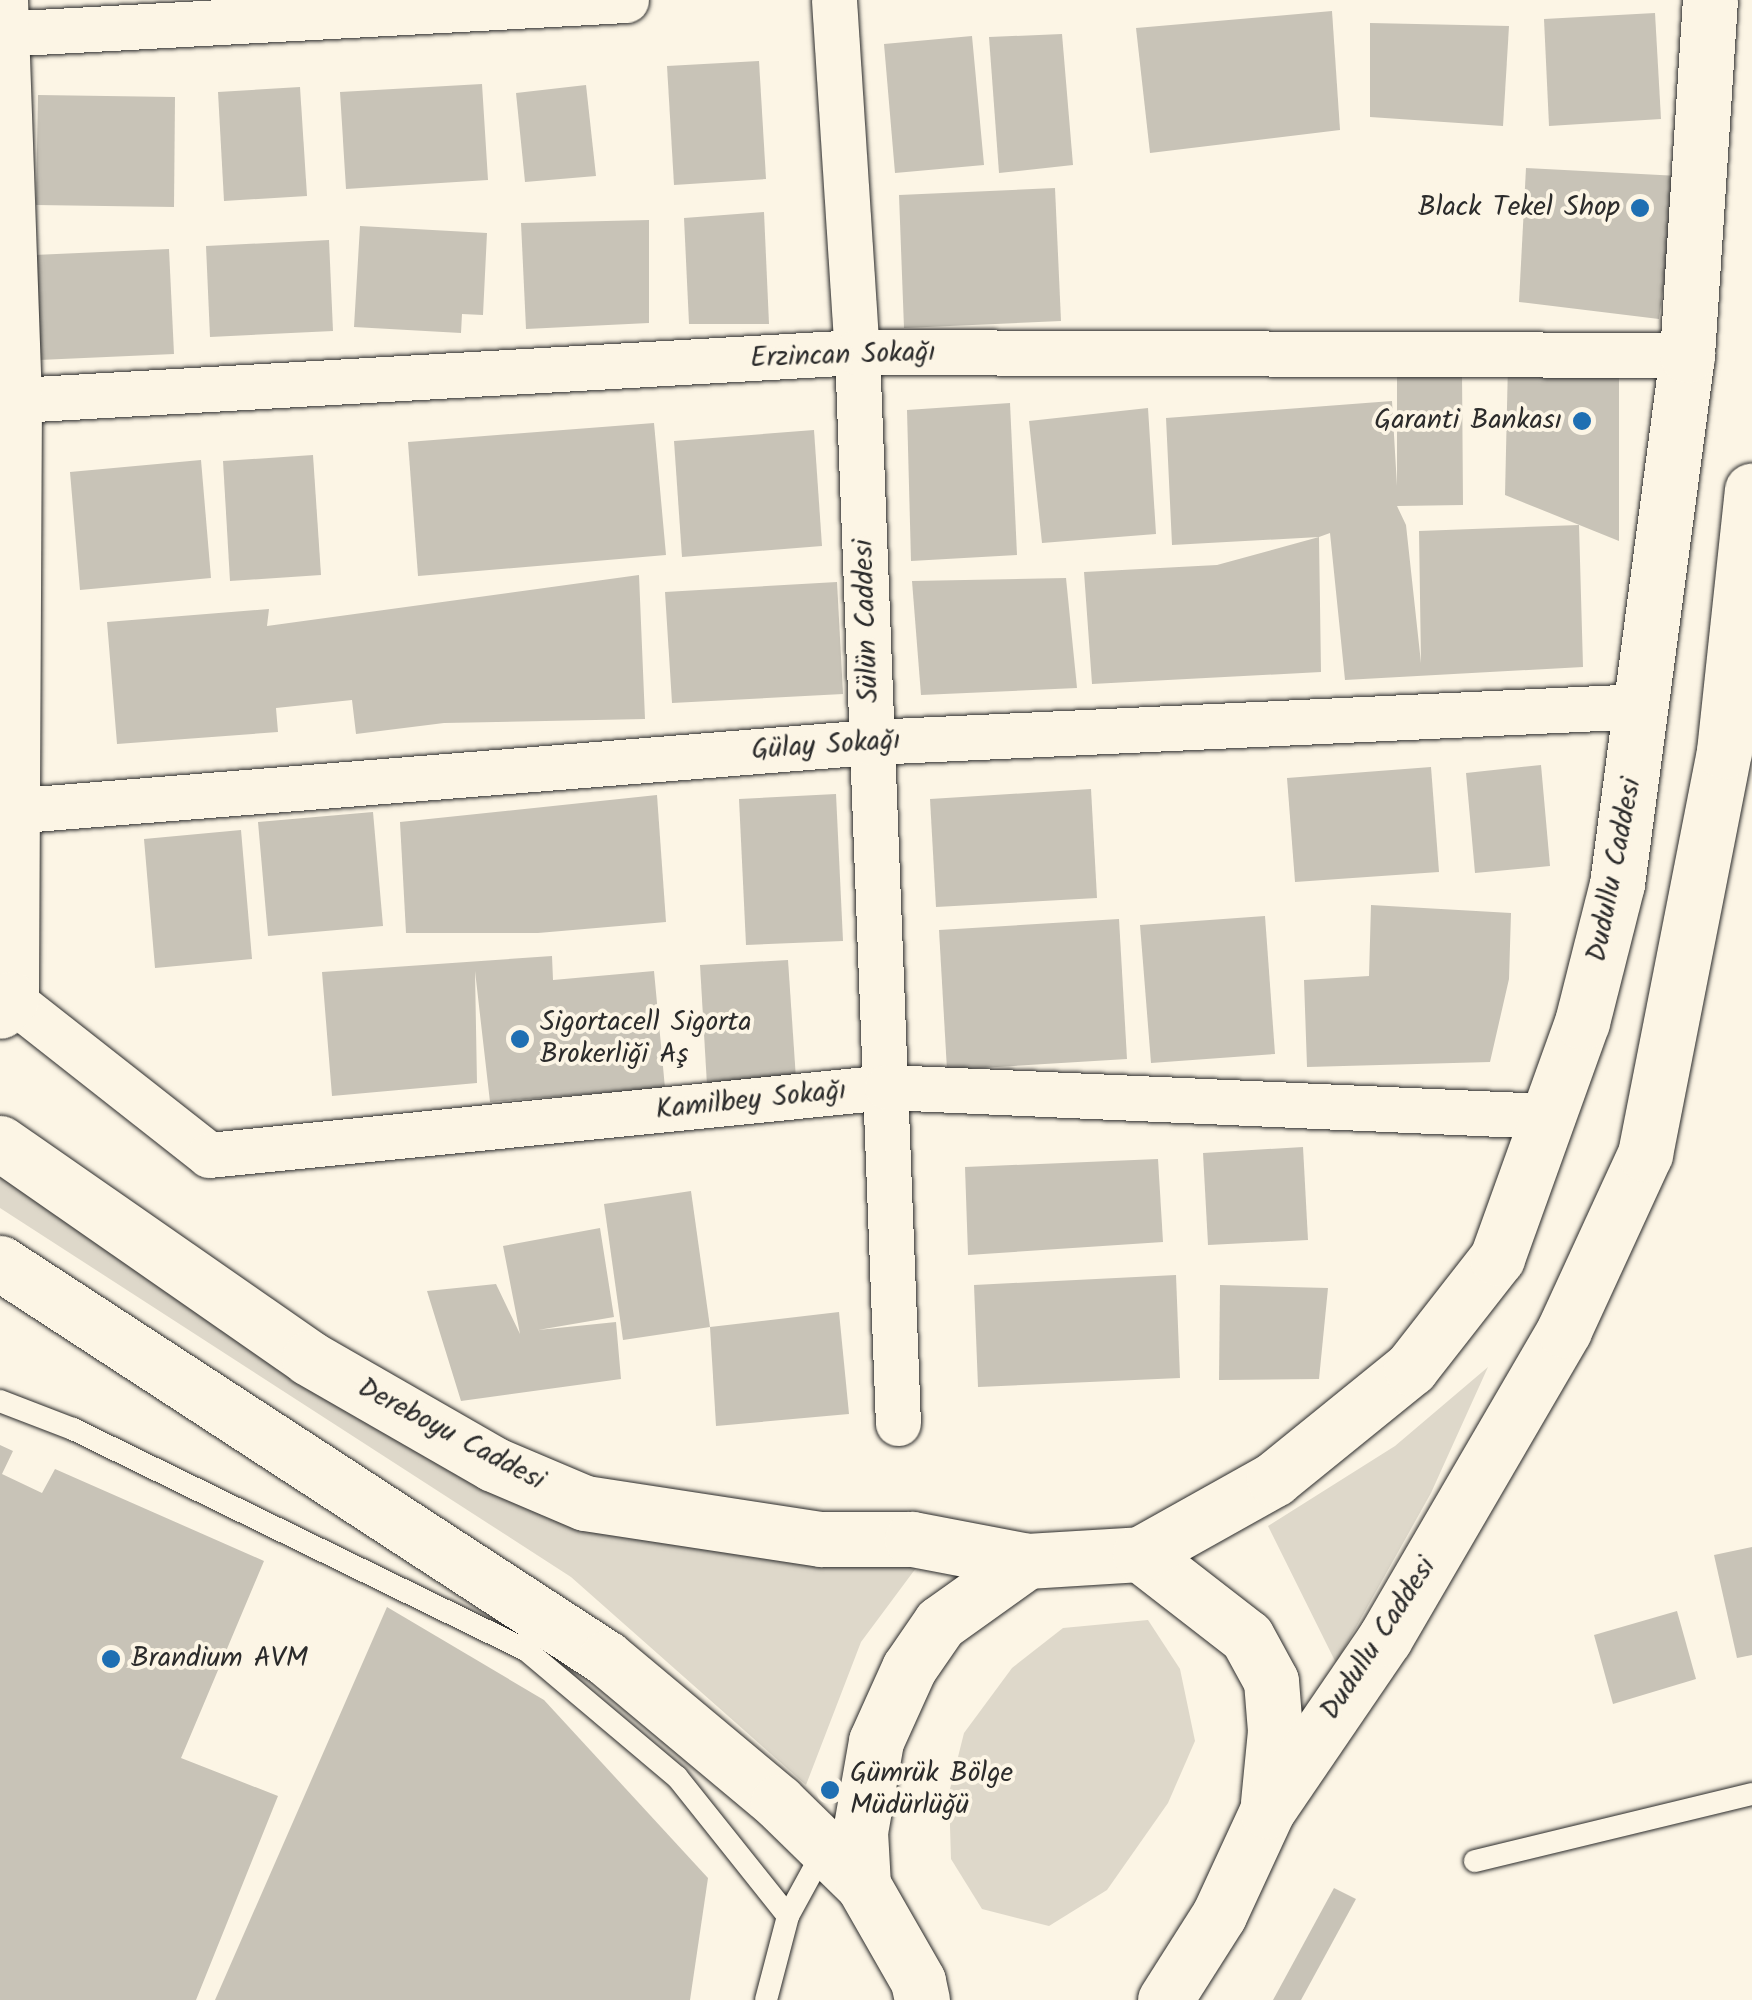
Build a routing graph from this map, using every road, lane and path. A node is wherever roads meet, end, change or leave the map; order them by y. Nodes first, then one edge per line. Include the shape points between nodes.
1 (626, 0) edge
2 (834, 0) edge
3 (1710, 0) edge
4 (1, 23) edge
5 (857, 352) junction
6 (1687, 355) junction
7 (7, 400) edge
8 (1752, 492) edge
9 (1644, 706) junction
10 (871, 742) junction
11 (9, 811) junction
12 (5, 1005) edge
13 (887, 1087) junction
14 (1547, 1116) junction
15 (0, 1143) edge
16 (0, 1262) edge
17 (0, 1401) edge
18 (898, 1423) dead end
19 (1140, 1554) junction
20 (1027, 1561) junction
21 (1752, 1794) edge
22 (1268, 1811) junction
23 (1476, 1861) dead end
24 (844, 1867) junction
25 (788, 1916) junction
26 (1172, 1984) edge
27 (930, 1994) edge
28 (766, 2000) edge
29 (1128, 2000) edge

1 - 4 street
2 - 5 street, Sülün Caddesi
3 - 6 main road, Dudullu Caddesi
4 - 7 main road
5 - 6 street, Erzincan Sokağı
5 - 7 street, Erzincan Sokağı
5 - 10 street, Sülün Caddesi
6 - 9 main road, Dudullu Caddesi
7 - 11 main road
8 - 22 main road, Dudullu Caddesi via 1724,751 1646,1154 1564,1330 1385,1638
9 - 10 street, Gülay Sokağı
9 - 14 main road, Dudullu Caddesi via 1617,884 1582,1022
10 - 11 street, Gülay Sokağı
10 - 13 street, Sülün Caddesi
11 - 12 main road
12 - 13 street, Kamilbey Sokağı via 209,1155
13 - 14 street, Kamilbey Sokağı
13 - 18 street, Sülün Caddesi
14 - 19 main road, Dudullu Caddesi via 1497,1258 1411,1368 1274,1479
15 - 20 main road, Dereboyu Caddesi via 310,1358 493,1464 584,1503 821,1539 912,1539
16 - 24 main road via 606,1658
17 - 25 lane via 74,1429 526,1650 677,1778
19 - 20 main road, Dudullu Caddesi
19 - 22 main road, Dudullu Caddesi via 1248,1637 1271,1681 1275,1731
20 - 24 main road via 940,1622 909,1668 876,1741 860,1832
21 - 23 lane
22 - 26 main road, Dudullu Caddesi via 1219,1915
24 - 25 lane
24 - 27 main road
25 - 28 lane
26 - 29 main road, Dudullu Caddesi

